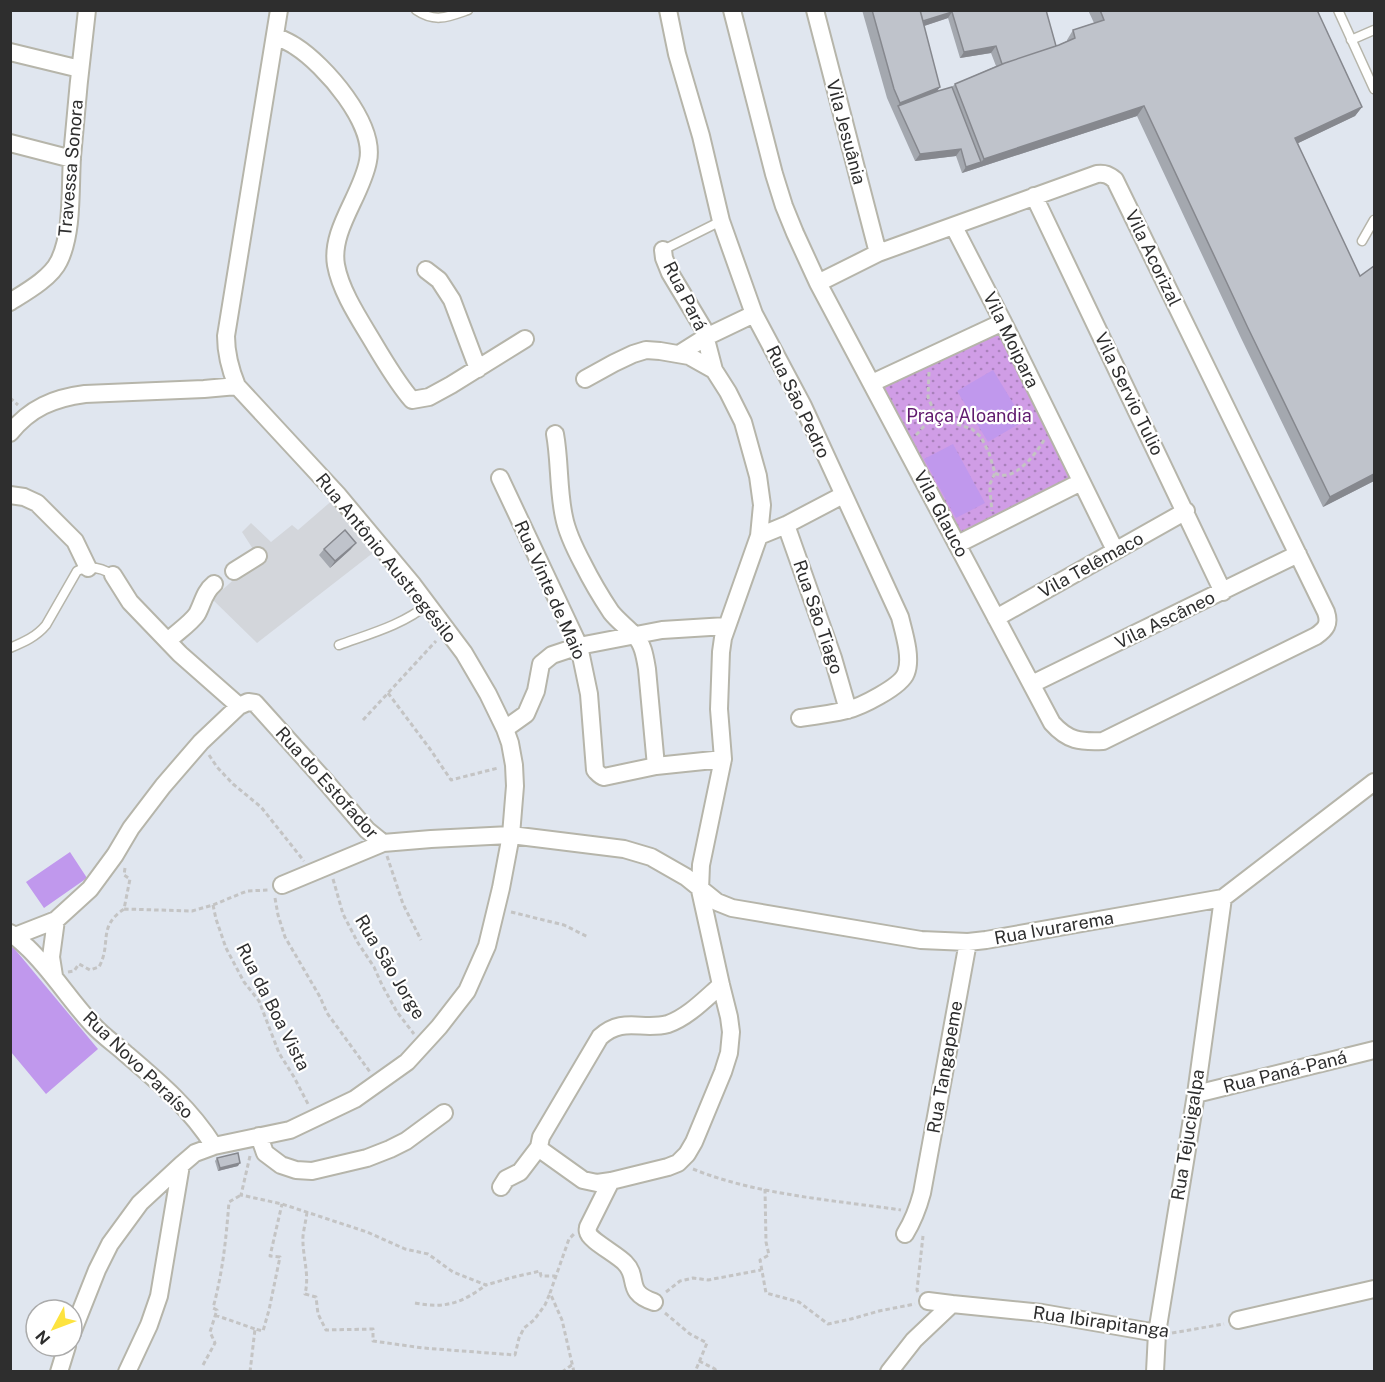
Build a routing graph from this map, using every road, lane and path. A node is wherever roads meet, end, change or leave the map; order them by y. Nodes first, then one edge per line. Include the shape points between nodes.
1 (87, 10) edge
2 (279, 10) edge
3 (416, 10) edge
4 (468, 10) edge
5 (668, 10) edge
6 (732, 10) edge
7 (815, 10) edge
8 (1338, 10) edge
9 (1374, 30) edge
10 (275, 36) junction
11 (1351, 39) junction
12 (10, 52) edge
13 (80, 69) junction
14 (1374, 89) edge
15 (10, 143) edge
16 (72, 159) junction
17 (1034, 196) junction
18 (1374, 220) edge
19 (721, 221) junction
20 (954, 227) junction
21 (1362, 241) dead end
22 (663, 250) joint
23 (878, 254) junction
24 (426, 270) dead end
25 (818, 283) junction
26 (10, 302) edge
27 (754, 314) junction
28 (1003, 322) junction
29 (706, 338) junction
30 (525, 339) dead end
31 (679, 354) junction
32 (926, 358) junction
33 (478, 369) junction
34 (714, 370) junction
35 (585, 379) dead end
36 (872, 383) junction
37 (237, 386) junction
38 (940, 418) junction
39 (1051, 422) junction
40 (10, 433) edge
41 (555, 434) dead end
42 (903, 443) junction
43 (994, 473) junction
44 (500, 478) dead end
45 (1081, 482) junction
46 (10, 495) edge
47 (843, 495) junction
48 (1186, 512) junction
49 (997, 524) junction
50 (786, 525) junction
51 (759, 536) junction
52 (958, 544) junction
53 (1115, 550) junction
54 (1298, 554) junction
55 (258, 556) dead end
56 (87, 567) junction
57 (114, 575) joint
58 (1223, 592) junction
59 (428, 604) junction
60 (996, 618) junction
61 (1328, 624) joint
62 (726, 626) junction
63 (447, 629) junction
64 (634, 635) junction
65 (168, 641) junction
66 (339, 645) dead end
67 (579, 646) junction
68 (10, 648) edge
69 (1032, 684) junction
70 (388, 693) junction
71 (244, 704) junction
72 (849, 710) junction
73 (800, 718) dead end
74 (363, 720) dead end
75 (506, 729) junction
76 (201, 742) junction
77 (723, 759) junction
78 (514, 765) junction
79 (656, 766) junction
80 (1374, 782) edge
81 (511, 835) junction
82 (383, 843) junction
83 (329, 865) junction
84 (125, 866) dead end
85 (313, 871) junction
86 (278, 887) junction
87 (700, 890) junction
88 (1223, 898) junction
89 (213, 905) junction
90 (124, 909) junction
91 (496, 909) junction
92 (56, 920) junction
93 (13, 935) edge
94 (588, 937) dead end
95 (421, 940) dead end
96 (968, 942) junction
97 (56, 979) junction
98 (721, 985) junction
99 (423, 1045) junction
100 (1374, 1050) edge
101 (378, 1083) junction
102 (1196, 1094) junction
103 (444, 1113) dead end
104 (315, 1118) junction
105 (257, 1137) junction
106 (214, 1146) junction
107 (539, 1147) junction
108 (678, 1163) junction
109 (181, 1165) junction
110 (612, 1181) junction
111 (501, 1187) dead end
112 (765, 1189) junction
113 (240, 1195) junction
114 (282, 1204) junction
115 (307, 1212) junction
116 (595, 1214) junction
117 (920, 1219) junction
118 (905, 1234) dead end
119 (761, 1270) junction
120 (555, 1276) junction
121 (486, 1285) junction
122 (1374, 1288) edge
123 (550, 1293) junction
124 (928, 1301) junction
125 (654, 1302) junction
126 (84, 1303) edge
127 (415, 1303) dead end
128 (952, 1304) junction
129 (215, 1315) junction
130 (1238, 1320) joint
131 (255, 1329) junction
132 (1157, 1333) junction
133 (699, 1361) junction
134 (573, 1364) junction
135 (203, 1365) dead end
136 (127, 1371) edge
137 (250, 1371) edge
138 (562, 1371) edge
139 (574, 1371) edge
140 (695, 1371) edge
141 (716, 1371) edge
142 (889, 1371) edge
143 (1155, 1371) edge

1 - 13 street, Travessa Sonora
2 - 10 street, Rua Antônio Austregésilo
3 - 4 lane via 424,16 443,19
5 - 19 street, Rua São Pedro
6 - 25 street, Vila Glauco via 784,206
7 - 23 street, Vila Jesuânia
8 - 11 lane
9 - 11 lane
10 - 33 street via 297,47 326,73 342,91 369,141 368,163 342,227 336,264 353,307 401,388 412,400 429,397
10 - 37 street, Rua Antônio Austregésilo via 226,336 226,354
11 - 14 lane
12 - 13 street
13 - 16 street, Travessa Sonora
15 - 16 street
16 - 26 street, Travessa Sonora via 69,219 59,263
17 - 20 street, Vila Acorizal
17 - 48 street, Vila Servio Tulio
17 - 54 street, Vila Acorizal via 1096,174 1103,173 1115,180
18 - 21 lane
19 - 22 lane, Rua Pará
19 - 27 street, Rua São Pedro
20 - 23 street, Vila Acorizal
20 - 28 street, Vila Moipara
22 - 29 street, Rua Pará via 670,273
23 - 25 street, Vila Acorizal
24 - 33 street via 439,280 452,300
25 - 36 street, Vila Glauco
27 - 29 street
27 - 47 street, Rua São Pedro via 803,406
28 - 32 street
28 - 39 street, Vila Moipara
29 - 31 street
29 - 34 street, Rua Pará
30 - 33 street
31 - 34 street
31 - 35 street via 646,350
32 - 36 street
32 - 38 path via 928,397
34 - 51 street via 742,422 758,476 762,505
36 - 42 street, Vila Glauco
37 - 40 street via 68,396 45,404
37 - 59 street, Rua Antônio Austregésilo via 337,494
38 - 42 path via 927,423
38 - 43 path via 981,436
39 - 43 path via 1026,464 1006,476
39 - 45 street, Vila Moipara
41 - 64 street via 563,510 571,540 612,613
42 - 52 street, Vila Glauco
43 - 49 path via 990,500
44 - 67 street, Rua Vinte de Maio
45 - 49 street
45 - 53 street, Vila Moipara
46 - 56 street via 37,503 75,541
47 - 50 street
47 - 72 street, Rua São Pedro via 900,617 907,642 906,674 900,682
48 - 53 street, Vila Telêmaco
48 - 58 street, Vila Servio Tulio
49 - 52 street
50 - 51 street
50 - 72 street, Rua São Tiago
51 - 62 street
52 - 60 street, Vila Glauco
53 - 60 street, Vila Telêmaco
54 - 58 street, Vila Ascâneo
54 - 61 street, Vila Acorizal
55 - 65 street via 208,588 196,616
56 - 57 lane
56 - 68 lane via 76,571 46,625
57 - 65 street, Rua do Estofador via 130,602
58 - 69 street, Vila Ascâneo
59 - 63 street, Rua Antônio Austregésilo
59 - 66 lane via 401,622
60 - 69 street, Vila Glauco
61 - 69 street, Vila Glauco via 1316,636 1103,741 1070,739 1060,732
62 - 64 street
62 - 77 street via 719,709
63 - 70 path
63 - 75 street, Rua Antônio Austregésilo
64 - 67 street
64 - 79 street via 640,642 647,669
65 - 71 street, Rua do Estofador
67 - 75 street via 541,664 526,714
67 - 79 street, Rua Vinte de Maio via 589,694 595,770 604,777
70 - 74 path
70 - 78 path via 451,780
71 - 76 street
71 - 82 street, Rua do Estofador via 255,703 367,830
72 - 73 street, Rua São Pedro
75 - 78 street, Rua Antônio Austregésilo
76 - 85 path via 217,767 261,807
76 - 92 street via 162,786 90,889
77 - 79 street
77 - 87 street via 701,865
78 - 81 street, Rua Antônio Austregésilo
80 - 88 street, Rua Ivurarema
81 - 82 street, Rua Ivurarema
81 - 87 street, Rua Ivurarema via 624,849 651,857
81 - 91 street, Rua Antônio Austregésilo
82 - 83 street, Rua Ivurarema
82 - 95 path, Rua do Estofador
83 - 85 street, Rua Ivurarema
83 - 99 path, Rua São Jorge via 343,914 358,943 398,1012
84 - 90 path via 124,875 130,879
85 - 86 street, Rua Ivurarema
86 - 89 path via 247,891
86 - 101 path via 278,915 285,937 327,1013
87 - 96 street, Rua Ivurarema via 732,908 921,940
87 - 98 street
88 - 96 street, Rua Ivurarema
88 - 102 street, Rua Tejucigalpa
89 - 90 path via 192,911
89 - 104 path, Rua da Boa Vista via 226,948 259,1001 279,1053
90 - 97 path via 110,921 104,959 99,967 90,970 79,964 74,971
91 - 94 path via 564,926
91 - 99 street, Rua Antônio Austregésilo via 488,946 467,991
92 - 93 street
92 - 97 street via 51,957
93 - 97 street, Rua Novo Paraíso
96 - 117 street, Rua Tangapeme
97 - 106 street, Rua Novo Paraíso via 95,1027 189,1112
98 - 107 street via 671,1023 615,1026 600,1037 541,1137
98 - 108 street via 731,1032 729,1053 694,1142
99 - 101 street, Rua Antônio Austregésilo
100 - 102 street, Rua Paná-Paná
101 - 104 street, Rua Antônio Austregésilo
102 - 132 street, Rua Tejucigalpa
103 - 105 street via 390,1149 312,1172 280,1165 266,1153
104 - 105 street, Rua Antônio Austregésilo via 290,1130
105 - 106 street, Rua Antônio Austregésilo
105 - 113 path
106 - 109 street, Rua Antônio Austregésilo
107 - 110 street via 583,1180
107 - 111 street via 520,1172 506,1179
108 - 110 street
108 - 112 path via 710,1176
109 - 126 street, Rua Antônio Austregésilo via 140,1203 110,1244
109 - 136 street via 159,1296
110 - 116 street
112 - 117 path
112 - 119 path via 769,1255 760,1260
113 - 114 path
113 - 129 path via 229,1202
114 - 115 path
114 - 131 path via 270,1256 280,1257 269,1310 263,1331
115 - 121 path via 428,1254 453,1272
115 - 123 path via 303,1236 305,1294 316,1297 318,1314 326,1330 373,1329 373,1341 515,1355 524,1328 534,1320
116 - 120 path via 569,1239
116 - 125 street via 588,1227 590,1236 623,1260 636,1292
117 - 118 street, Rua Tangapeme
117 - 124 path via 917,1290
119 - 124 path via 766,1293 799,1302 828,1324
119 - 125 path via 680,1281
120 - 121 path via 541,1276 540,1272
120 - 123 path
121 - 127 path via 454,1302 431,1306
122 - 130 street
123 - 134 path via 562,1320
124 - 128 street
125 - 133 path via 690,1334 707,1343
128 - 132 street, Rua Ibirapitanga via 1042,1313
128 - 142 street via 914,1340
129 - 131 path
129 - 135 path via 210,1332 215,1343
130 - 132 path, Rua Ibirapitanga via 1177,1334
131 - 137 path
132 - 143 street, Rua Tejucigalpa
133 - 140 path
133 - 141 path
134 - 138 path
134 - 139 path

